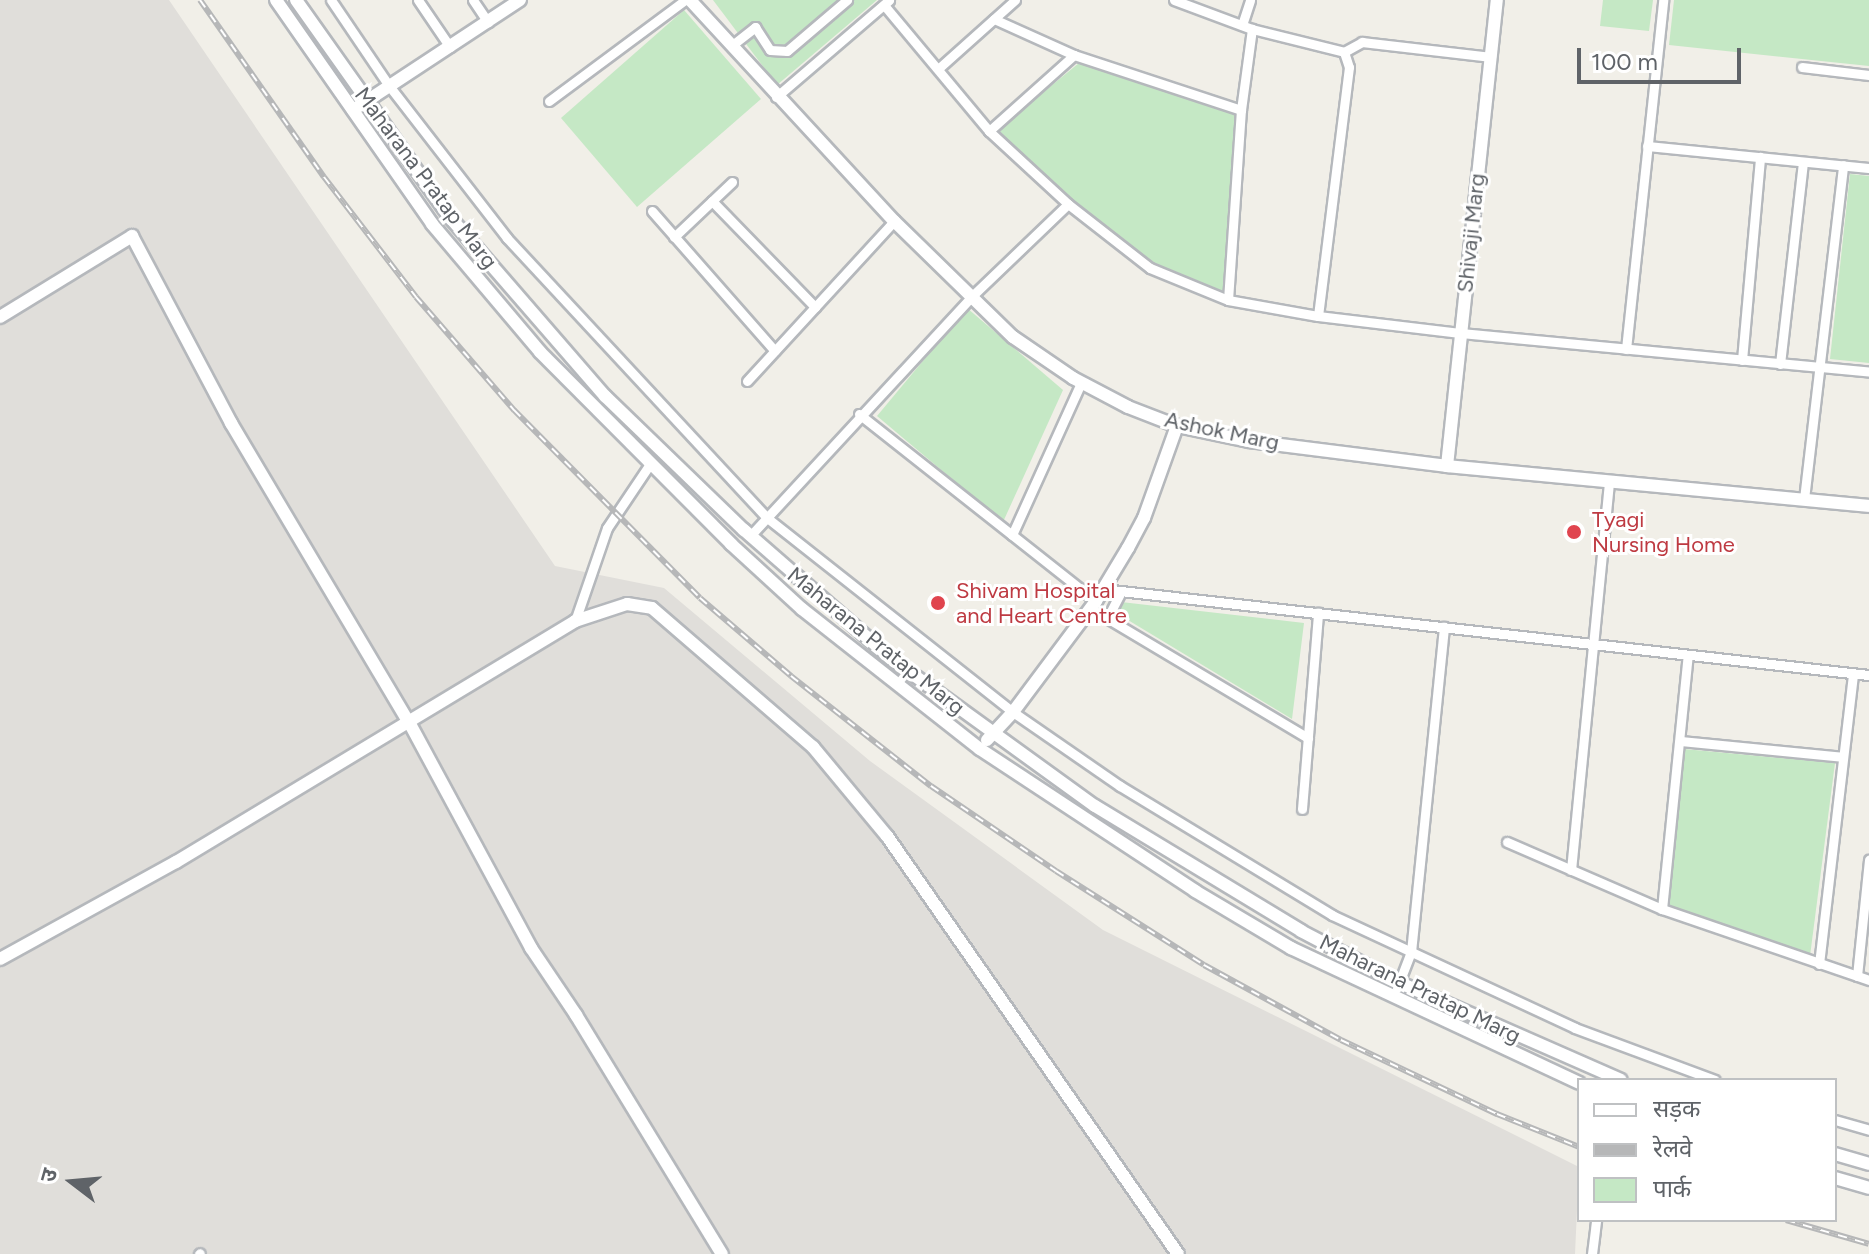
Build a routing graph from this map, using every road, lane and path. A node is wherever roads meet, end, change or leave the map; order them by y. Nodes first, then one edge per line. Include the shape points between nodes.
1 (276, 0) edge
2 (296, 0) edge
3 (331, 0) edge
4 (418, 0) edge
5 (473, 0) edge
6 (520, 0) edge
7 (687, 0) edge
8 (847, 0) edge
9 (1015, 0) edge
10 (1174, 0) edge
11 (1250, 0) edge
12 (1497, 0) edge
13 (1663, 0) edge
14 (886, 2) edge
15 (994, 19) junction
16 (488, 22) junction
17 (1247, 27) junction
18 (731, 46) junction
19 (450, 47) junction
20 (1344, 52) junction
21 (1074, 55) junction
22 (1491, 57) junction
23 (1802, 67) dead end
24 (939, 68) junction
25 (1869, 75) edge
26 (390, 87) junction
27 (776, 97) junction
28 (366, 100) junction
29 (549, 101) dead end
30 (353, 110) junction
31 (1241, 110) junction
32 (989, 131) junction
33 (1647, 146) junction
34 (1760, 157) junction
35 (1803, 162) junction
36 (1843, 165) junction
37 (1869, 168) edge
38 (732, 182) dead end
39 (712, 201) junction
40 (1068, 204) junction
41 (652, 211) dead end
42 (894, 221) junction
43 (674, 237) junction
44 (971, 297) junction
45 (1228, 300) junction
46 (815, 307) junction
47 (1318, 316) junction
48 (0, 317) edge
49 (1460, 333) junction
50 (1626, 349) junction
51 (775, 351) junction
52 (1742, 360) junction
53 (1780, 364) junction
54 (1819, 367) junction
55 (1869, 372) edge
56 (747, 381) dead end
57 (1081, 383) junction
58 (859, 414) junction
59 (1177, 426) junction
60 (650, 464) junction
61 (1447, 466) junction
62 (1609, 481) junction
63 (1804, 499) junction
64 (1869, 506) edge
65 (766, 517) junction
66 (1012, 535) junction
67 (750, 536) junction
68 (1121, 591) junction
69 (1096, 599) junction
70 (1318, 613) junction
71 (1107, 619) junction
72 (575, 621) junction
73 (1444, 627) junction
74 (1593, 644) junction
75 (1688, 655) junction
76 (1853, 673) junction
77 (1869, 675) edge
78 (1013, 712) junction
79 (410, 724) junction
80 (991, 734) junction
81 (1308, 738) junction
82 (1680, 741) junction
83 (980, 749) junction
84 (1842, 757) junction
85 (1302, 809) dead end
86 (1507, 842) dead end
87 (1869, 860) edge
88 (1571, 870) junction
89 (1662, 909) junction
90 (1411, 952) junction
91 (0, 959) edge
92 (1819, 964) junction
93 (1857, 976) junction
94 (1869, 980) edge
95 (1400, 983) junction
96 (1392, 997) junction
97 (1616, 1078) edge
98 (1710, 1078) edge
99 (1577, 1082) edge
100 (1837, 1121) edge
101 (1869, 1130) edge
102 (1837, 1155) edge
103 (1869, 1164) edge
104 (1837, 1179) edge
105 (1869, 1188) edge
106 (1596, 1222) edge
107 (722, 1254) edge
108 (1178, 1254) edge
109 (1592, 1254) edge

1 - 30 street, Maharana Pratap Marg
2 - 28 street, Maharana Pratap Marg
3 - 26 street
4 - 19 street
5 - 16 street
6 - 16 street
7 - 18 street, Ashok Marg
7 - 29 street
8 - 18 street via 787,51 770,50 755,27
9 - 15 street
10 - 17 street
11 - 17 street
12 - 22 street, Shivaji Marg
13 - 33 street
14 - 24 street
14 - 27 street
15 - 21 street
15 - 24 street
16 - 19 street
17 - 20 street
17 - 31 street
18 - 27 street, Ashok Marg
19 - 26 street
20 - 22 street via 1362,42
20 - 47 street via 1349,67
21 - 31 street
21 - 32 street
22 - 49 street, Shivaji Marg
23 - 25 street
24 - 32 street
26 - 28 street
26 - 65 street via 507,238
27 - 42 street, Ashok Marg
28 - 30 street
28 - 67 street, Maharana Pratap Marg via 448,215 605,396
30 - 60 street, Maharana Pratap Marg via 432,224 486,289
31 - 45 street
32 - 40 street
33 - 34 street
33 - 50 street
34 - 35 street
34 - 52 street
35 - 36 street
35 - 53 street
36 - 37 street
36 - 54 street
38 - 39 street
39 - 43 street
39 - 46 street
40 - 44 street
40 - 45 street via 1150,268
41 - 43 street
42 - 44 street, Ashok Marg
42 - 46 street
43 - 51 street
44 - 57 street, Ashok Marg via 1013,337
44 - 58 street
45 - 47 street
46 - 51 street
47 - 49 street
48 - 79 street via 132,236 231,423
49 - 50 street
49 - 61 street, Shivaji Marg
50 - 52 street
51 - 56 street
52 - 53 street
53 - 54 street
54 - 55 street
54 - 63 street
57 - 59 street, Ashok Marg
57 - 66 street
58 - 65 street
58 - 66 street
59 - 61 street, Ashok Marg via 1249,441
59 - 69 street via 1144,518
60 - 72 street via 607,528
60 - 83 street, Maharana Pratap Marg via 802,609
61 - 62 street, Ashok Marg
62 - 63 street, Ashok Marg
62 - 74 street
63 - 64 street, Ashok Marg
65 - 67 street
65 - 78 street
66 - 69 street
67 - 80 street, Maharana Pratap Marg via 893,660
68 - 69 street
68 - 70 street
68 - 71 street
69 - 71 street
69 - 78 street
70 - 73 street
70 - 81 street
71 - 81 street
72 - 79 street
72 - 108 street via 627,604 652,608 813,747 887,836
73 - 74 street
73 - 90 street
74 - 75 street
74 - 88 street
75 - 76 street
75 - 82 street
76 - 77 street
76 - 84 street
78 - 80 street
78 - 90 street via 1235,858 1332,915
79 - 91 street
79 - 107 street via 531,948
80 - 83 street
80 - 95 street, Maharana Pratap Marg via 1207,875
81 - 85 street
82 - 84 street
82 - 89 street
83 - 96 street, Maharana Pratap Marg via 1195,891 1291,948
84 - 92 street
86 - 88 street
87 - 93 street
88 - 89 street
89 - 92 street
90 - 95 street
90 - 98 street via 1575,1028
92 - 93 street
93 - 94 street
95 - 96 street
95 - 97 street, Maharana Pratap Marg
96 - 99 street, Maharana Pratap Marg
100 - 101 street
102 - 103 street
104 - 105 street
106 - 109 street

